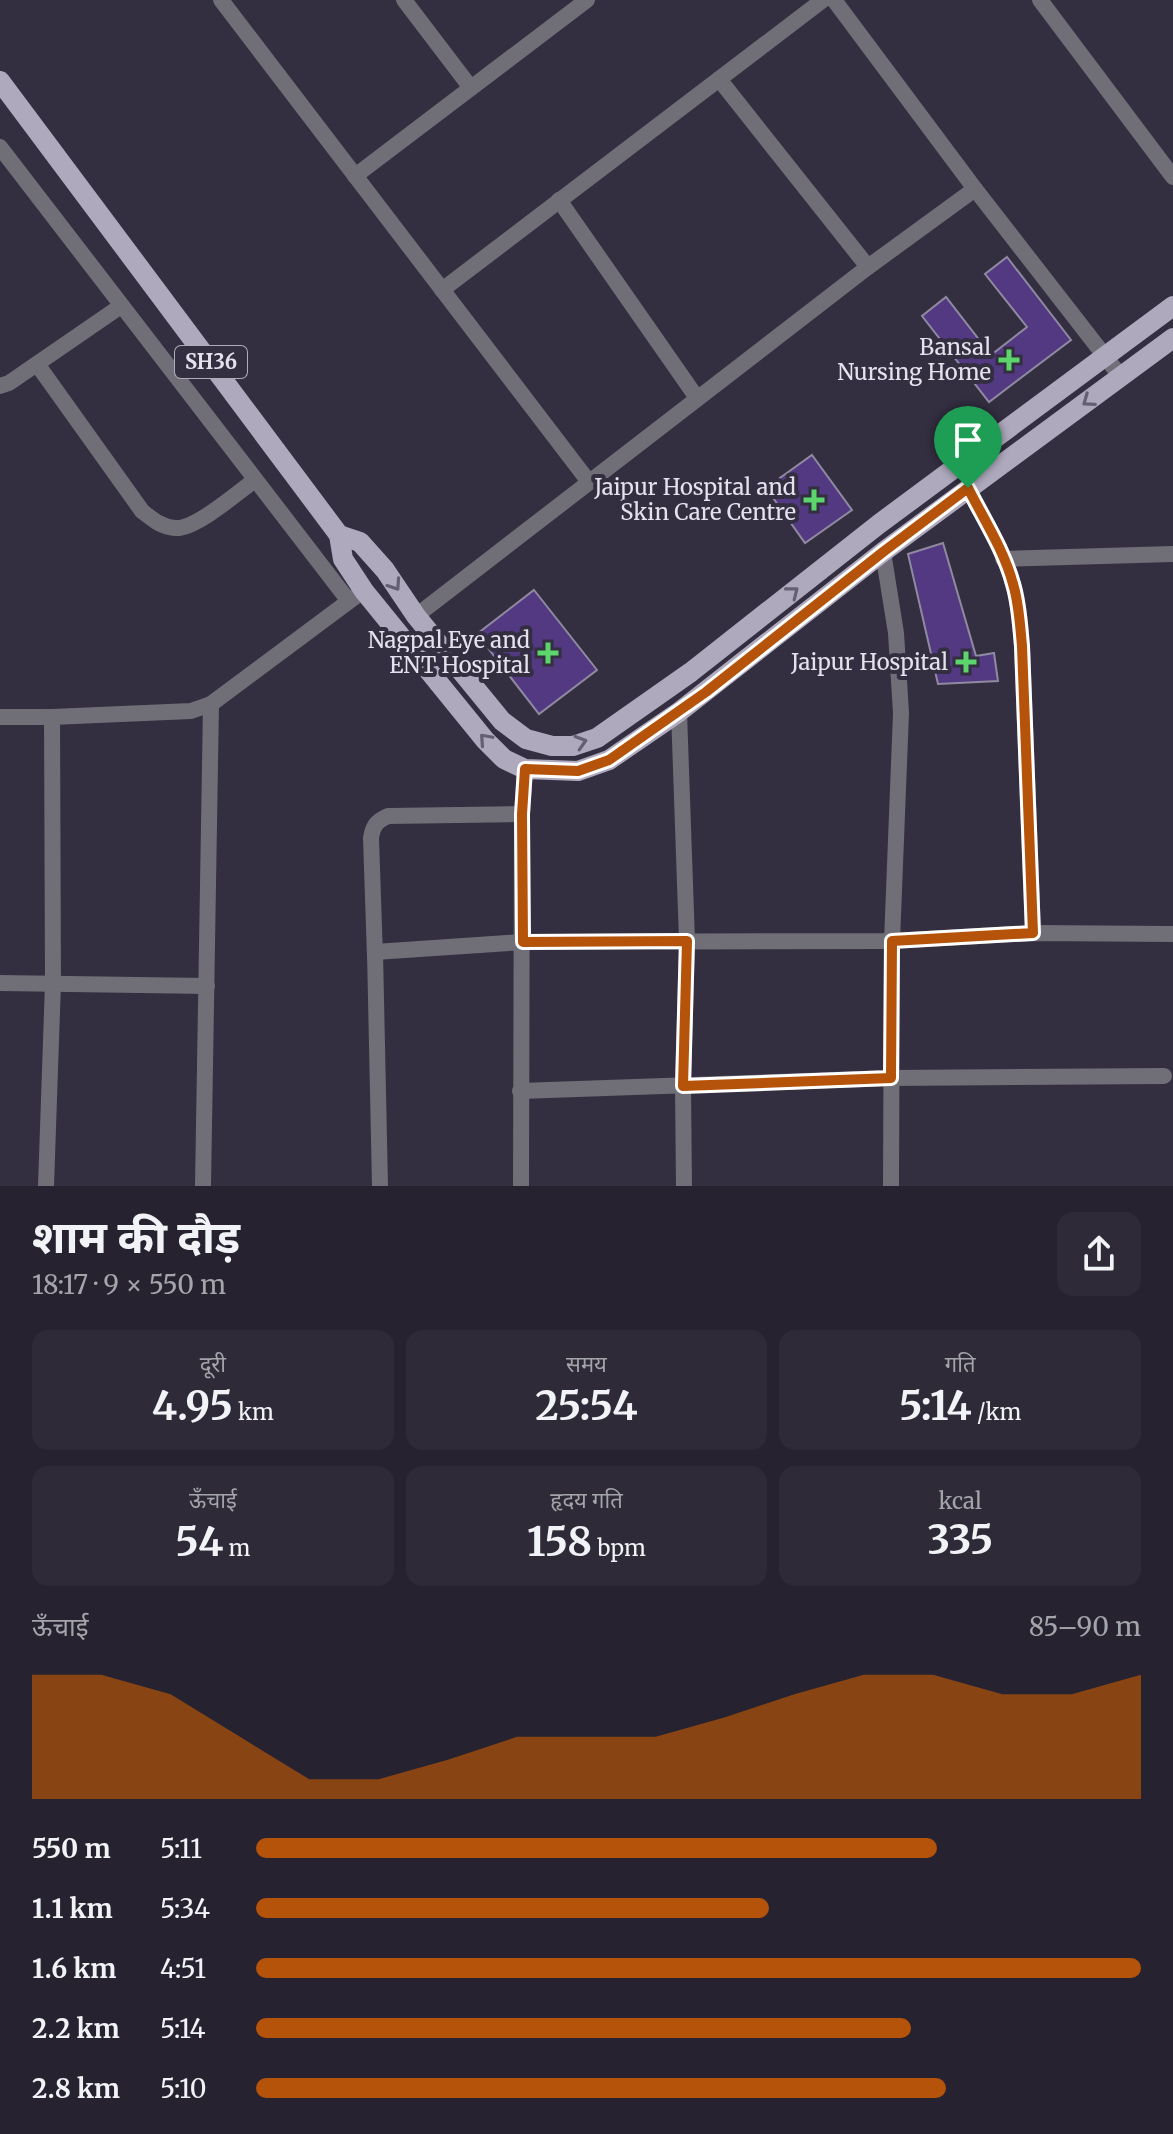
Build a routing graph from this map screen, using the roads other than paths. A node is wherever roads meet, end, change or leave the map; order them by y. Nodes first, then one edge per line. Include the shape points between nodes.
1 (221, 0) edge
2 (404, 0) edge
3 (587, 0) edge
4 (823, 0) edge
5 (834, 0) edge
6 (1040, 0) edge
7 (719, 79) junction
8 (0, 81) edge
9 (471, 88) junction
10 (0, 147) edge
11 (355, 176) junction
12 (1173, 177) edge
13 (975, 189) junction
14 (559, 200) junction
15 (868, 267) junction
16 (442, 290) junction
17 (121, 306) junction
18 (1173, 306) edge
19 (1173, 338) edge
20 (1106, 358) junction
21 (37, 364) junction
22 (1121, 377) junction
23 (0, 386) edge
24 (697, 398) junction
25 (255, 480) junction
26 (589, 482) junction
27 (968, 488) junction
28 (339, 535) junction
29 (883, 552) junction
30 (1173, 554) edge
31 (1003, 559) junction
32 (356, 596) junction
33 (416, 616) junction
34 (211, 704) junction
35 (679, 712) junction
36 (0, 717) edge
37 (52, 717) junction
38 (525, 769) junction
39 (522, 814) junction
40 (1033, 933) junction
41 (1173, 934) edge
42 (687, 941) junction
43 (892, 941) junction
44 (523, 942) junction
45 (375, 957) junction
46 (0, 983) edge
47 (53, 983) junction
48 (207, 986) junction
49 (1164, 1076) dead end
50 (891, 1078) junction
51 (683, 1086) junction
52 (520, 1091) junction
53 (46, 1186) edge
54 (203, 1186) edge
55 (380, 1186) edge
56 (521, 1186) edge
57 (684, 1186) edge
58 (891, 1186) edge

1 - 11 street
2 - 9 street
3 - 9 street
4 - 7 street
5 - 13 street
6 - 12 street
7 - 14 street
7 - 15 street
8 - 28 main road, SH36
9 - 11 street
10 - 17 street
11 - 16 street
13 - 15 street
13 - 20 street
14 - 16 street
14 - 24 street
15 - 24 street
16 - 26 street
17 - 21 street
17 - 25 street
18 - 20 main road, SH36
19 - 22 main road
20 - 22 street
33 -> 20 main road, SH36 via 502,721 526,739 573,746 597,738
21 - 23 street
21 - 25 street via 142,511 159,524 176,529 193,524
22 -> 27 main road
24 - 26 street
25 - 32 street
26 - 33 street
27 - 29 main road
27 - 31 street
28 - 32 main road, SH36
28 -> 33 main road, SH36 via 360,542
29 - 35 main road
29 - 43 street via 901,713
30 - 31 street
31 - 40 street via 1013,584 1022,646
32 - 34 street
38 -> 32 main road, SH36 via 504,759 485,740
34 - 37 street via 191,711
34 - 48 street
35 - 38 main road via 609,760 578,771
35 - 42 street
36 - 37 street
37 - 47 street
38 - 39 street
39 - 44 street
39 - 45 street via 379,820 371,838
40 - 41 street
40 - 43 street
42 - 43 street
42 - 44 street
42 - 51 street
43 - 50 street
44 - 45 street via 375,952
44 - 52 street
45 - 55 street
46 - 47 street
47 - 48 street
47 - 53 street
48 - 54 street
49 - 50 street
50 - 51 street
50 - 58 street
51 - 52 street
51 - 57 street
52 - 56 street

